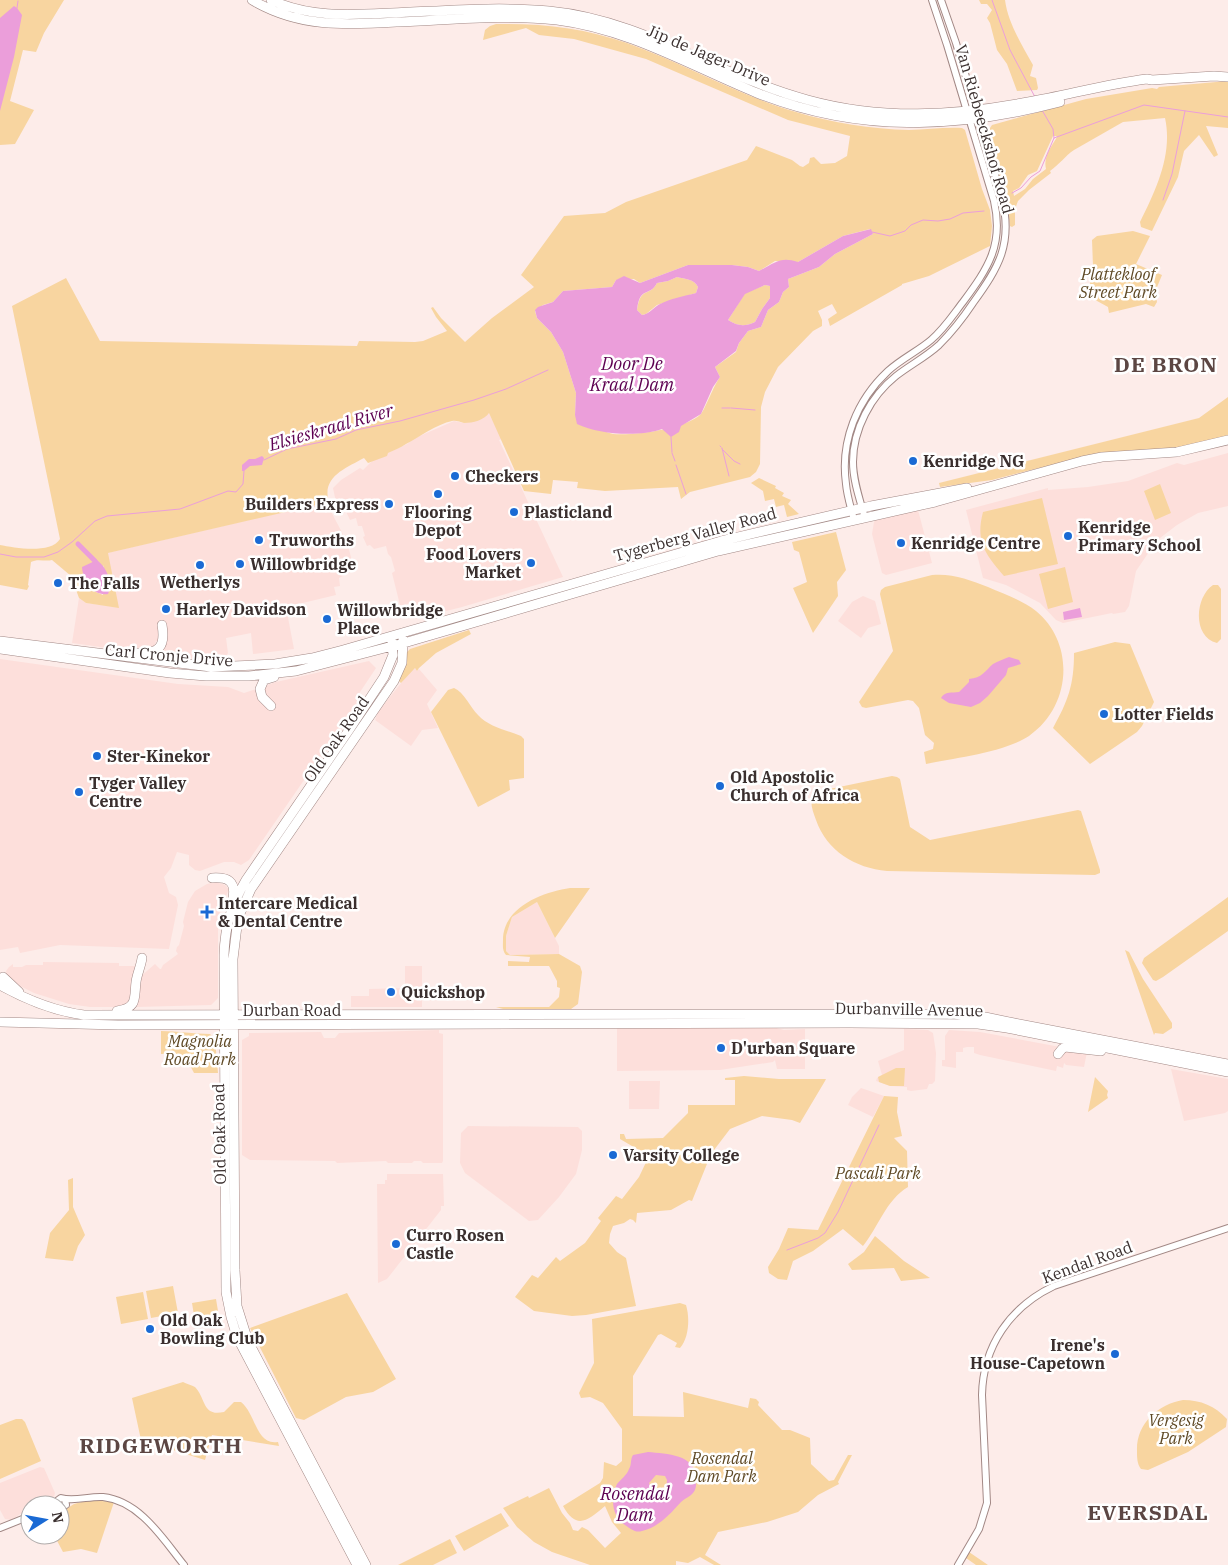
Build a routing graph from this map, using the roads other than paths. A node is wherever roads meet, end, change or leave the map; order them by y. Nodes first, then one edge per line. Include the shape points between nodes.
1 (252, 0) edge
2 (271, 0) edge
3 (932, 0) edge
4 (941, 0) edge
5 (1228, 71) edge
6 (1137, 72) dead end
7 (1214, 76) junction
8 (1228, 77) edge
9 (1152, 80) junction
10 (1068, 94) junction
11 (1054, 100) junction
12 (973, 115) junction
13 (1228, 440) edge
14 (1000, 483) junction
15 (862, 508) junction
16 (852, 511) junction
17 (865, 518) junction
18 (854, 520) junction
19 (158, 626) dead end
20 (402, 632) junction
21 (390, 636) junction
22 (0, 640) edge
23 (404, 643) junction
24 (393, 646) junction
25 (0, 650) edge
26 (381, 650) junction
27 (108, 655) junction
28 (296, 670) junction
29 (384, 677) junction
30 (271, 706) dead end
31 (372, 714) junction
32 (349, 730) junction
33 (212, 878) dead end
34 (230, 911) junction
35 (142, 958) dead end
36 (1, 981) edge
37 (229, 1014) junction
38 (97, 1015) junction
39 (585, 1019) junction
40 (0, 1022) edge
41 (229, 1025) junction
42 (1058, 1054) dead end
43 (1141, 1054) junction
44 (1228, 1064) edge
45 (1228, 1072) edge
46 (1228, 1228) edge
47 (70, 1501) edge
48 (20, 1520) edge
49 (0, 1528) edge
50 (184, 1565) edge
51 (357, 1565) edge
52 (366, 1565) edge
53 (958, 1565) edge

1 - 12 main road, Jip de Jager Drive via 285,16 330,24 510,18 558,20 628,37 757,92 812,111 886,123 917,124
2 - 12 main road, Jip de Jager Drive via 297,10 336,15 509,9 568,13 632,29 760,84 814,102 892,114
3 - 12 street, Van Riebeeckshof Road
4 - 12 street, Van Riebeeckshof Road via 956,43
5 - 7 main road, Jip de Jager Drive
6 - 10 main road via 1133,78 1080,88
7 - 8 main road, Jip de Jager Drive
7 - 9 main road, Jip de Jager Drive
9 - 10 main road, Jip de Jager Drive via 1111,84
9 - 11 main road, Jip de Jager Drive via 1148,84
10 - 11 main road, Jip de Jager Drive
11 - 12 main road, Jip de Jager Drive
12 - 15 street, Van Riebeeckshof Road via 1005,211 1003,252 995,272 950,333 938,346 894,377 866,412 853,462
12 - 16 street, Van Riebeeckshof Road via 995,207 995,248 985,271 948,322 931,340 888,371 856,414 847,439 845,459
13 - 14 main road, Tygerberg Valley Road via 1188,450 1066,466
14 - 15 main road, Tygerberg Valley Road
14 - 17 main road, Tygerberg Valley Road
15 - 16 main road, Tygerberg Valley Road
15 - 17 street, Van Riebeeckshof Road
16 - 18 street, Van Riebeeckshof Road
16 - 20 main road, Tygerberg Valley Road via 696,548
17 - 18 main road, Tygerberg Valley Road
18 - 23 main road, Tygerberg Valley Road via 700,556
19 - 27 main road via 163,641 160,648 151,653
20 - 21 main road, Tygerberg Valley Road
20 - 23 main road, Old Oak Road
21 - 24 main road
21 - 27 main road, Carl Cronje Drive via 312,658 247,666 188,665
22 - 27 main road, Carl Cronje Drive
23 - 24 main road, Tygerberg Valley Road
23 - 31 main road, Old Oak Road via 394,681
24 - 26 main road, Carl Cronje Drive
24 - 29 main road, Old Oak Road
25 - 28 main road, Carl Cronje Drive via 206,676
26 - 28 main road, Carl Cronje Drive
26 - 29 main road via 388,659
28 - 30 main road via 262,683 261,694
29 - 32 main road, Old Oak Road
31 - 32 main road via 365,714
31 - 37 main road, Old Oak Road via 257,879 242,907 233,946
32 - 34 main road, Old Oak Road via 246,880
33 - 34 main road via 225,878 232,884 234,893
34 - 37 main road, Old Oak Road via 224,941
35 - 38 main road via 132,1005 122,1011
36 - 38 main road via 35,1003 72,1013
37 - 38 main road, Durban Road
37 - 39 main road, Durban Road
37 - 41 main road, Old Oak Road
39 - 41 main road, Durban Road
39 - 43 main road, Durbanville Avenue via 978,1024
39 - 44 main road, Durbanville Avenue via 970,1016
40 - 41 main road, Durban Road
41 - 51 main road, Old Oak Road via 226,1292 231,1317 255,1372
41 - 52 main road, Old Oak Road via 237,1306 248,1340
42 - 43 main road via 1065,1047
43 - 45 main road, Durbanville Avenue
46 - 53 street, Kendal Road via 1054,1286 1033,1297 1011,1316 986,1362 983,1379 987,1503 979,1529
47 - 50 street via 104,1497 131,1507 161,1536
48 - 49 street

